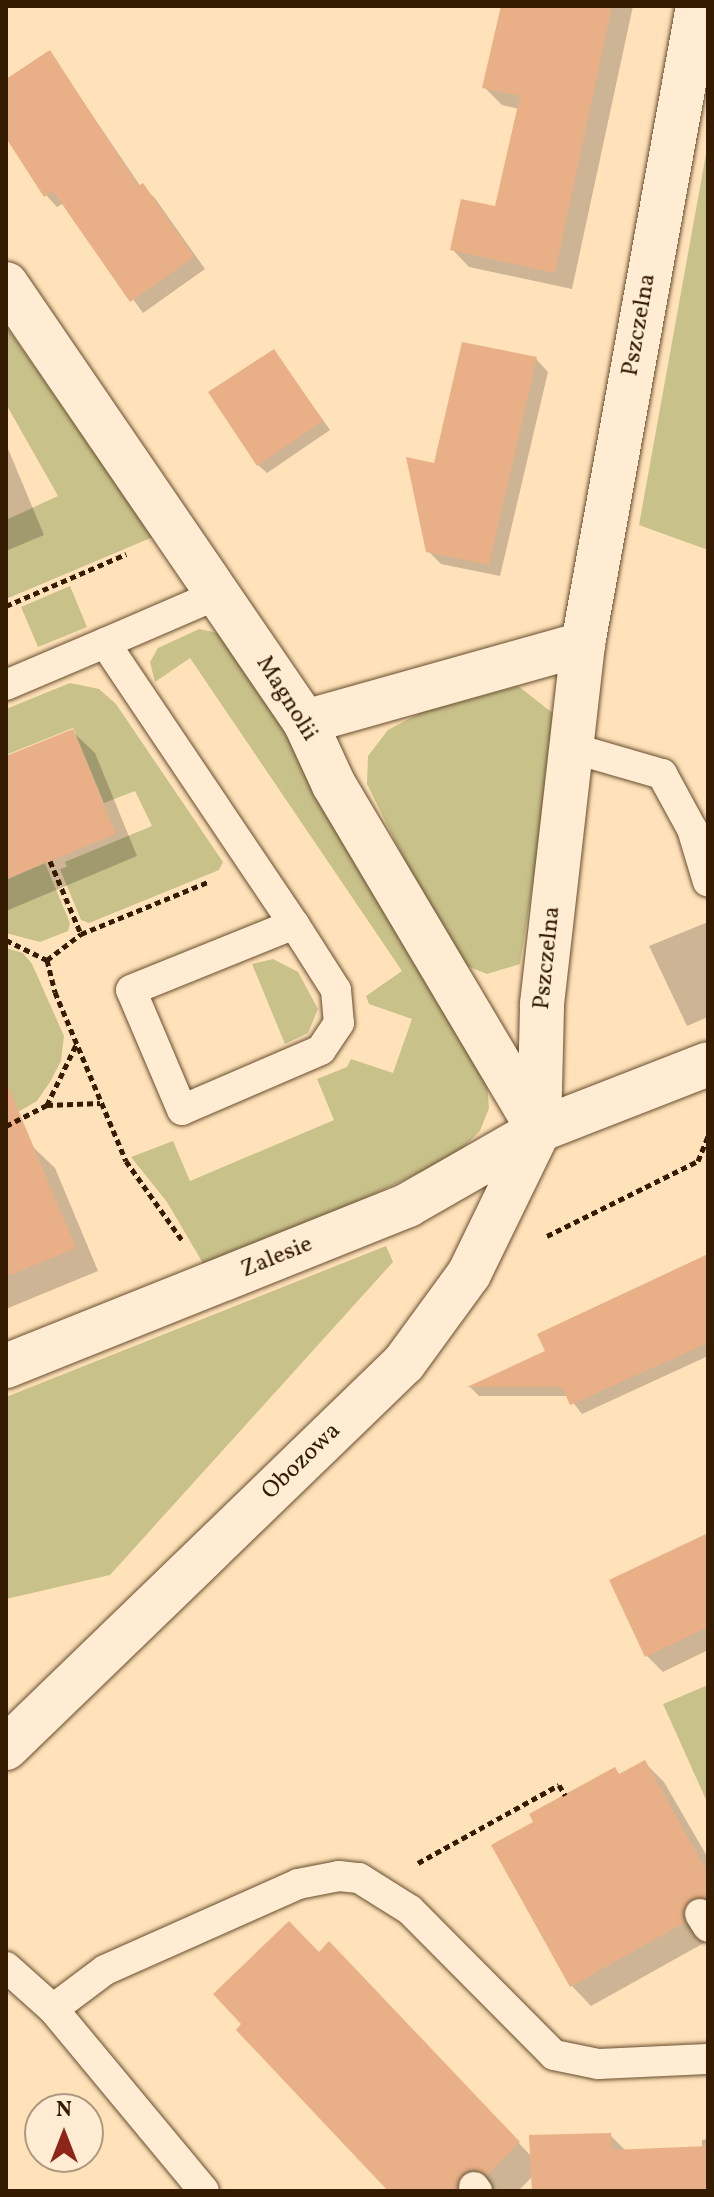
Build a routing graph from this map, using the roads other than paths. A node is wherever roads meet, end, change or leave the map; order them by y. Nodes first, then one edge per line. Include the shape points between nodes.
1 (698, 6) edge
2 (6, 284) edge
3 (218, 594) junction
4 (105, 643) junction
5 (583, 644) junction
6 (6, 685) edge
7 (305, 722) junction
8 (572, 748) junction
9 (708, 882) edge
10 (294, 924) junction
11 (708, 1064) edge
12 (539, 1130) junction
13 (6, 1366) edge
14 (6, 1748) edge
15 (6, 1967) edge
16 (53, 2009) junction
17 (708, 2059) edge
18 (204, 2191) edge

1 - 5 street, Pszczelna
2 - 3 street, Magnolii
3 - 4 lane
3 - 7 street, Magnolii
4 - 6 lane
4 - 10 lane
5 - 7 street
5 - 8 street, Pszczelna
7 - 12 street, Magnolii via 334,785
8 - 9 lane via 662,774 692,829
8 - 12 street, Pszczelna via 542,1004
10 - 10 lane via 336,990 336,1034 309,1059 182,1110 131,990
11 - 12 street, Zalesie
12 - 13 street, Zalesie via 408,1205
12 - 14 street, Obozowa via 469,1274 404,1363
15 - 16 lane
16 - 17 lane via 105,1970 298,1884 339,1876 375,1887 410,1910 554,2055 572,2063 598,2064
16 - 18 lane

